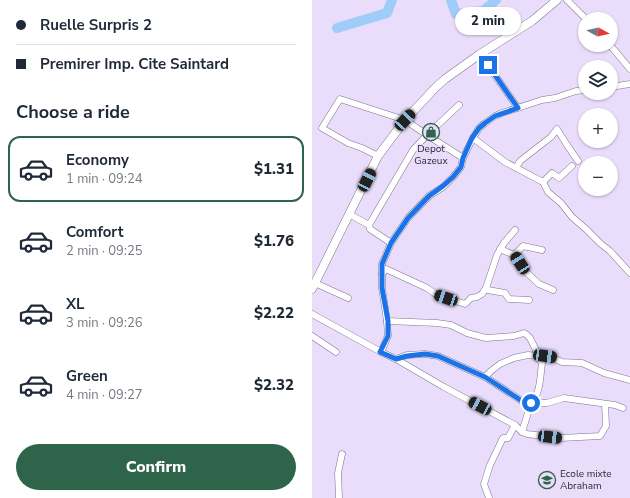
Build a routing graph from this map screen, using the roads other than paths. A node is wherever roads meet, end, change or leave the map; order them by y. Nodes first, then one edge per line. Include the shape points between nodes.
1 (558, 0) edge
2 (567, 0) edge
3 (579, 12) edge
4 (616, 52) edge
5 (480, 54) junction
6 (630, 69) edge
7 (630, 84) edge
8 (618, 85) edge
9 (578, 91) edge
10 (459, 105) dead end
11 (518, 108) junction
12 (405, 120) junction
13 (427, 135) junction
14 (472, 138) junction
15 (378, 156) junction
16 (463, 158) junction
17 (578, 161) dead end
18 (572, 166) dead end
19 (516, 168) junction
20 (543, 182) junction
21 (349, 214) junction
22 (368, 225) junction
23 (515, 230) dead end
24 (391, 243) junction
25 (500, 250) junction
26 (542, 250) dead end
27 (514, 255) junction
28 (630, 273) edge
29 (382, 274) junction
30 (314, 286) edge
31 (486, 288) junction
32 (553, 290) dead end
33 (348, 298) dead end
34 (529, 300) dead end
35 (312, 314) edge
36 (388, 321) junction
37 (312, 336) edge
38 (336, 352) dead end
39 (380, 352) junction
40 (536, 355) junction
41 (396, 359) junction
42 (485, 377) junction
43 (630, 380) edge
44 (531, 403) junction
45 (605, 404) junction
46 (623, 408) dead end
47 (515, 425) junction
48 (522, 432) junction
49 (342, 454) dead end
50 (339, 498) edge
51 (489, 498) edge

1 - 5 street via 532,21
2 - 3 street
4 - 6 street
5 - 11 street
5 - 12 street via 440,83
7 - 8 street
9 - 11 street
10 - 13 street
11 - 14 street via 485,123
12 - 13 street
12 - 15 street
12 - 15 street via 340,100 322,128
13 - 16 street
13 - 22 street via 413,150
14 - 16 street
14 - 19 street
15 - 21 street
16 - 24 street via 461,167 453,177 429,196 408,218
17 - 19 street via 557,129 520,161
18 - 20 street via 559,178 552,173
19 - 20 street
20 - 28 street via 548,192
21 - 22 street
21 - 30 street
22 - 24 street
23 - 25 street
24 - 29 street via 382,264
25 - 27 street
25 - 31 street
26 - 27 street via 523,246
27 - 32 street via 525,271 539,284
29 - 31 street via 386,269 428,288 437,295 465,304 471,298 482,294
29 - 36 street
30 - 33 street
31 - 34 street via 505,293 508,299
35 - 39 street
36 - 39 street via 388,336
36 - 40 street via 452,325 467,333 486,338 524,334 530,338
37 - 38 street
39 - 41 street
40 - 42 street via 514,358 500,364
40 - 43 street via 562,362 582,363 604,373
40 - 44 street via 542,363 539,390
41 - 42 street via 425,354 438,356
41 - 47 street
42 - 44 street via 525,403
44 - 45 street via 547,403 564,398
44 - 48 street
45 - 46 street
45 - 48 street via 606,426 600,436 561,438
47 - 48 street
47 - 51 street via 508,438 503,438 490,464 484,484
49 - 50 street via 338,472

